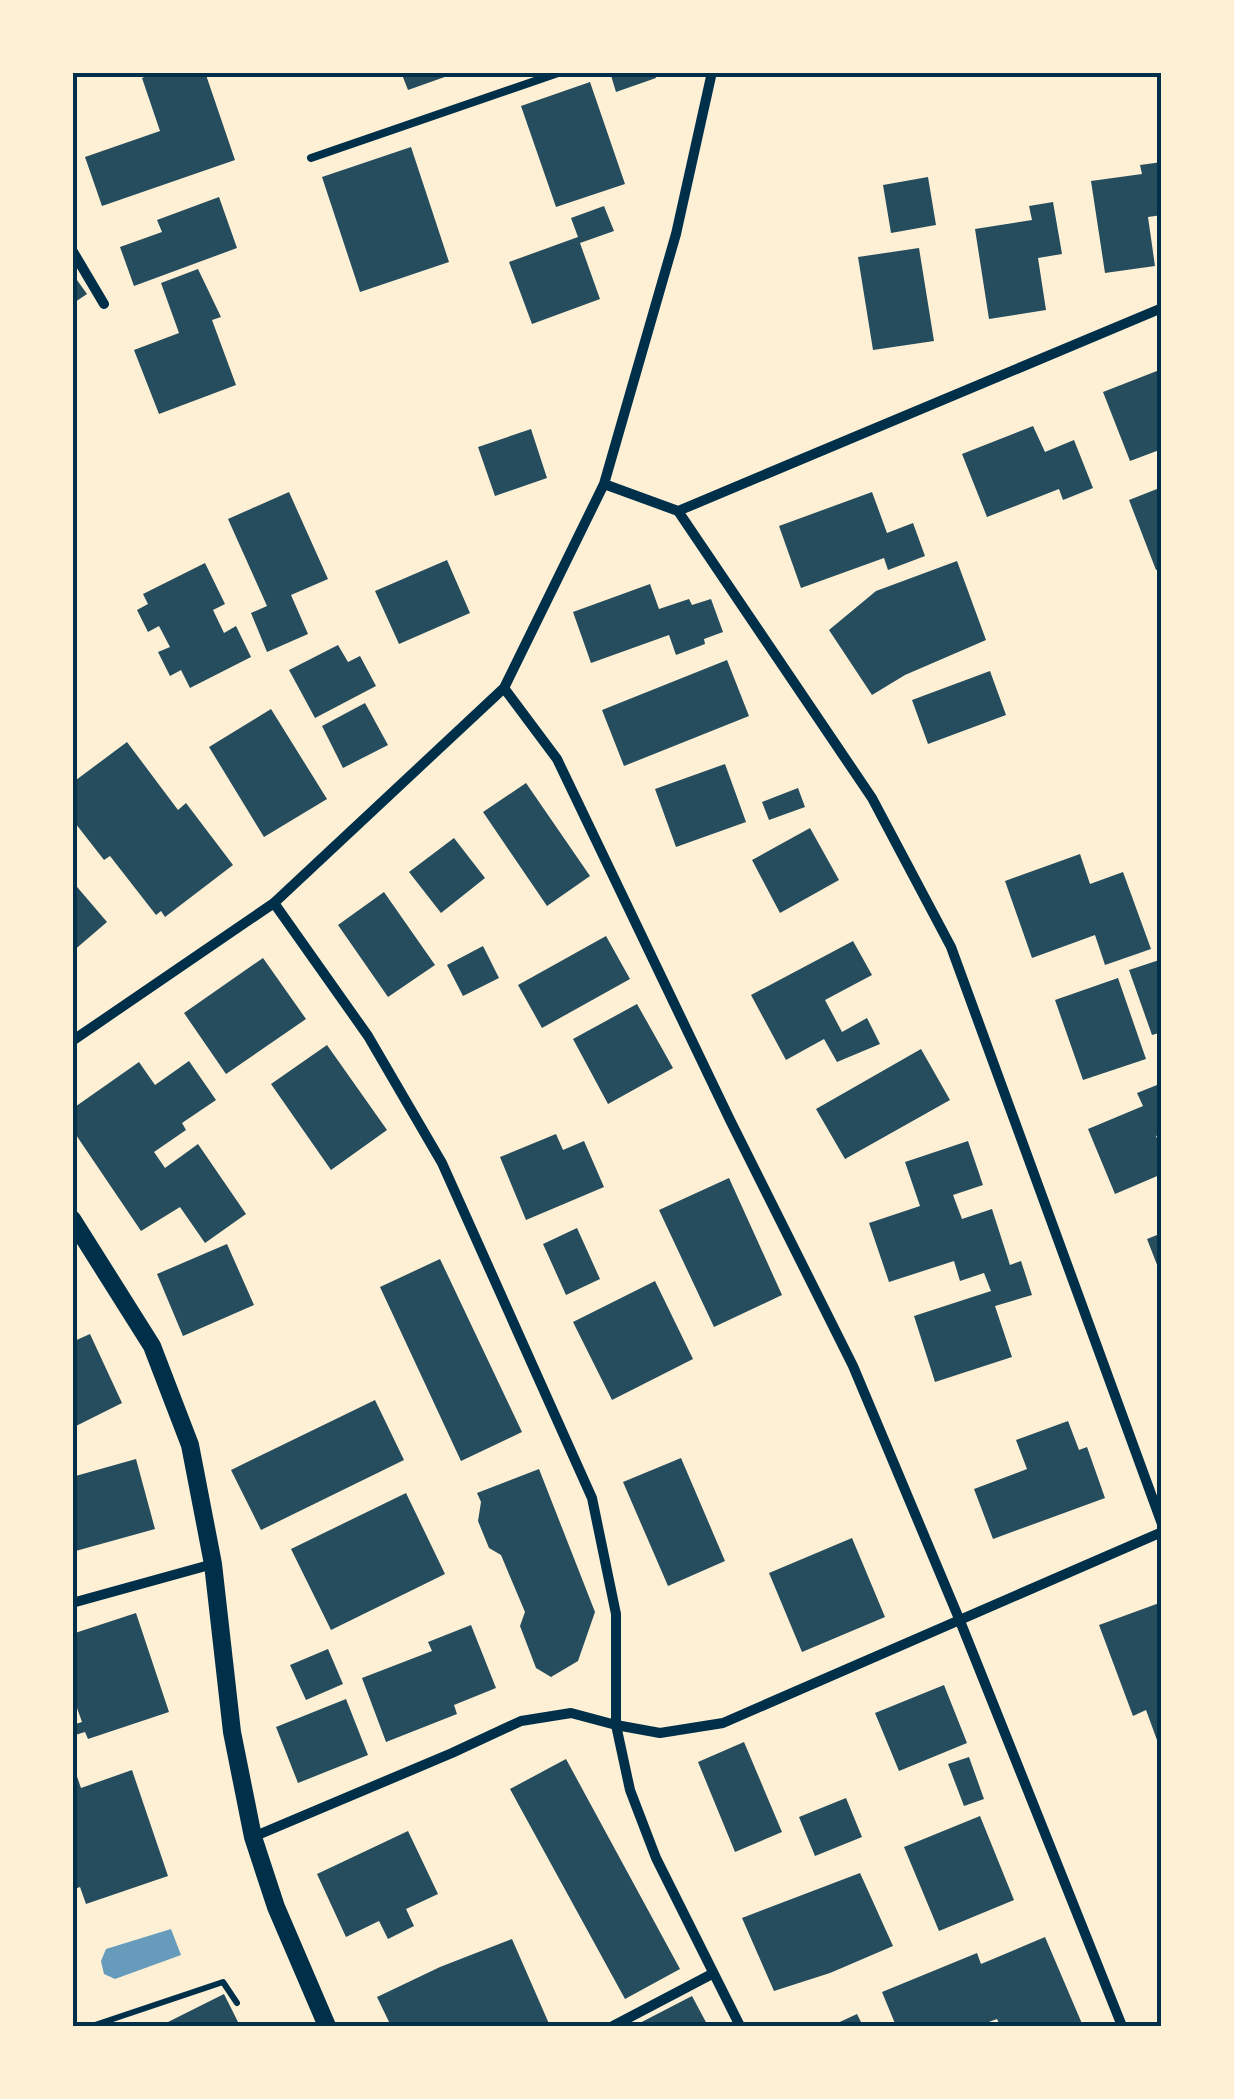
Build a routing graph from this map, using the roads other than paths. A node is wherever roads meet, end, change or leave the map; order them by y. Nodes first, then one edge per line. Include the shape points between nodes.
1 (562, 72) edge
2 (712, 72) edge
3 (311, 158) dead end
4 (72, 250) edge
5 (104, 304) dead end
6 (1162, 308) edge
7 (604, 484) junction
8 (678, 511) junction
9 (504, 688) junction
10 (274, 903) junction
11 (72, 1041) edge
12 (72, 1219) edge
13 (1162, 1524) edge
14 (1162, 1532) edge
15 (212, 1564) junction
16 (72, 1602) edge
17 (960, 1621) junction
18 (616, 1725) junction
19 (254, 1837) junction
20 (712, 1974) junction
21 (327, 2026) edge
22 (613, 2026) edge
23 (740, 2026) edge
24 (1122, 2026) edge

1 - 3 lane
2 - 7 street via 676,234
4 - 5 street
6 - 8 street
7 - 8 street
7 - 9 street
8 - 13 street via 872,798 951,947
9 - 10 street
9 - 17 street via 557,759 853,1366
10 - 11 street
10 - 18 street via 368,1036 442,1163 592,1498 616,1614
12 - 15 street via 152,1346 190,1446
14 - 17 street
15 - 16 street
15 - 19 street via 232,1732
17 - 18 street via 723,1723 660,1734
17 - 24 street
18 - 19 street via 571,1713 520,1720
18 - 20 street via 630,1790 656,1858
19 - 21 street
20 - 22 street
20 - 23 street

